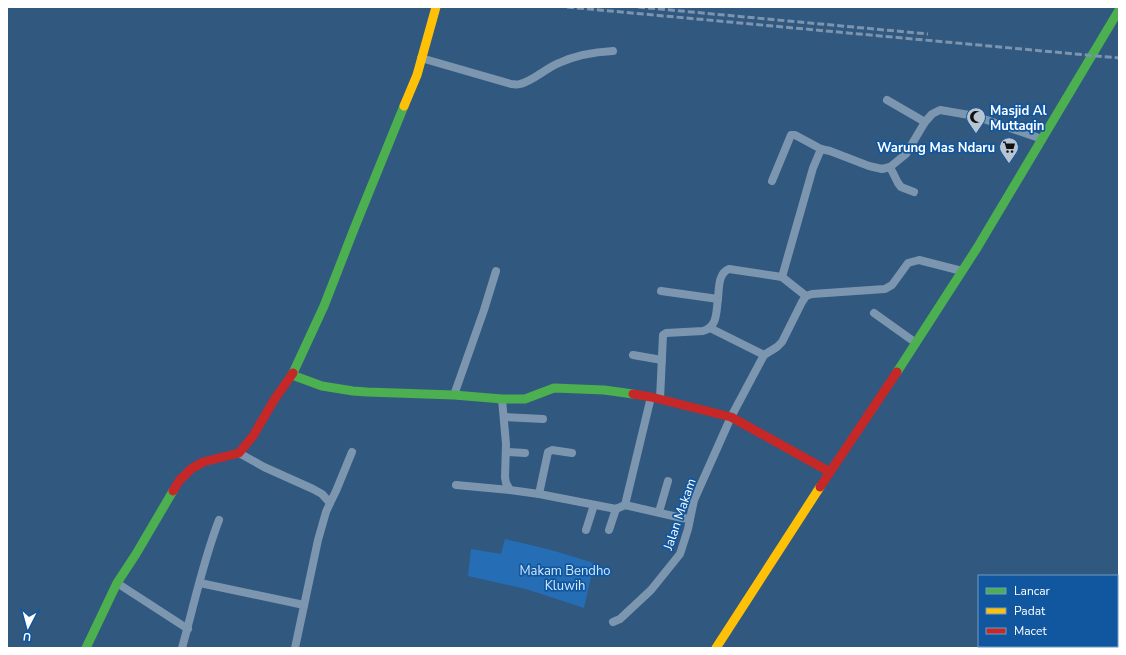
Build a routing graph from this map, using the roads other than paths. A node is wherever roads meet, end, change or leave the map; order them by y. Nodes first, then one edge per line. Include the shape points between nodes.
1 (436, 7) edge
2 (1119, 10) edge
3 (613, 50) dead end
4 (421, 58) junction
5 (886, 100) dead end
6 (925, 122) junction
7 (1042, 138) junction
8 (821, 149) junction
9 (890, 167) junction
10 (772, 181) dead end
11 (914, 192) dead end
12 (962, 270) junction
13 (496, 271) dead end
14 (782, 277) junction
15 (661, 291) dead end
16 (806, 296) junction
17 (718, 299) junction
18 (874, 312) dead end
19 (710, 328) junction
20 (916, 343) junction
21 (633, 355) dead end
22 (764, 355) junction
23 (662, 360) junction
24 (292, 375) junction
25 (454, 395) junction
26 (651, 397) junction
27 (502, 399) junction
28 (660, 399) junction
29 (504, 417) junction
30 (731, 417) junction
31 (543, 419) dead end
32 (352, 452) dead end
33 (506, 452) junction
34 (525, 452) dead end
35 (239, 453) junction
36 (572, 453) dead end
37 (830, 472) junction
38 (668, 481) dead end
39 (456, 485) dead end
40 (510, 490) junction
41 (539, 494) junction
42 (330, 503) junction
43 (594, 505) junction
44 (625, 505) junction
45 (616, 509) junction
46 (659, 512) junction
47 (690, 519) junction
48 (219, 520) dead end
49 (586, 530) dead end
50 (609, 530) dead end
51 (117, 583) junction
52 (200, 583) junction
53 (304, 605) junction
54 (613, 622) dead end
55 (188, 629) junction
56 (86, 648) edge
57 (182, 648) edge
58 (295, 648) edge
59 (716, 648) edge

1 - 4 street
2 - 7 street
3 - 4 street via 577,56 557,63 519,85
4 - 24 street via 417,75 324,306
5 - 6 street
6 - 7 street via 940,110 975,116
6 - 9 street via 906,154
7 - 12 street
8 - 9 street via 868,166 882,169
8 - 10 street via 791,135
8 - 14 street via 813,168
9 - 11 street via 898,184
12 - 16 street via 919,260 908,263 892,285 885,289
12 - 20 street
13 - 25 street
14 - 16 street
14 - 17 street via 729,269 724,271 721,277
15 - 17 street
16 - 22 street via 782,342
17 - 19 street via 715,323
18 - 20 street
19 - 22 street
19 - 23 street via 703,331 666,332 662,339
20 - 37 street
21 - 23 street
22 - 30 street, Jalan Makam
23 - 28 street
24 - 25 street via 322,386 353,391
24 - 35 street via 253,436
25 - 27 street
26 - 27 street via 604,390 554,388 525,399
26 - 28 street
26 - 44 street
27 - 29 street
28 - 30 street
29 - 31 street
29 - 33 street
30 - 37 street
30 - 47 street, Jalan Makam via 694,500
32 - 42 street
33 - 34 street
33 - 40 street via 505,477
35 - 42 street via 264,468 322,494
35 - 51 street via 203,462 179,481
36 - 41 street via 548,451
37 - 59 street
38 - 46 street
39 - 40 street
40 - 41 street
41 - 43 street
42 - 53 street via 318,540
43 - 45 street
43 - 49 street
44 - 45 street
44 - 46 street
45 - 50 street
46 - 47 street
47 - 54 street, Jalan Makam via 680,554 651,590 620,619
48 - 52 street via 209,545
51 - 55 street
51 - 56 street
52 - 53 street
52 - 55 street
53 - 58 street
55 - 57 street

